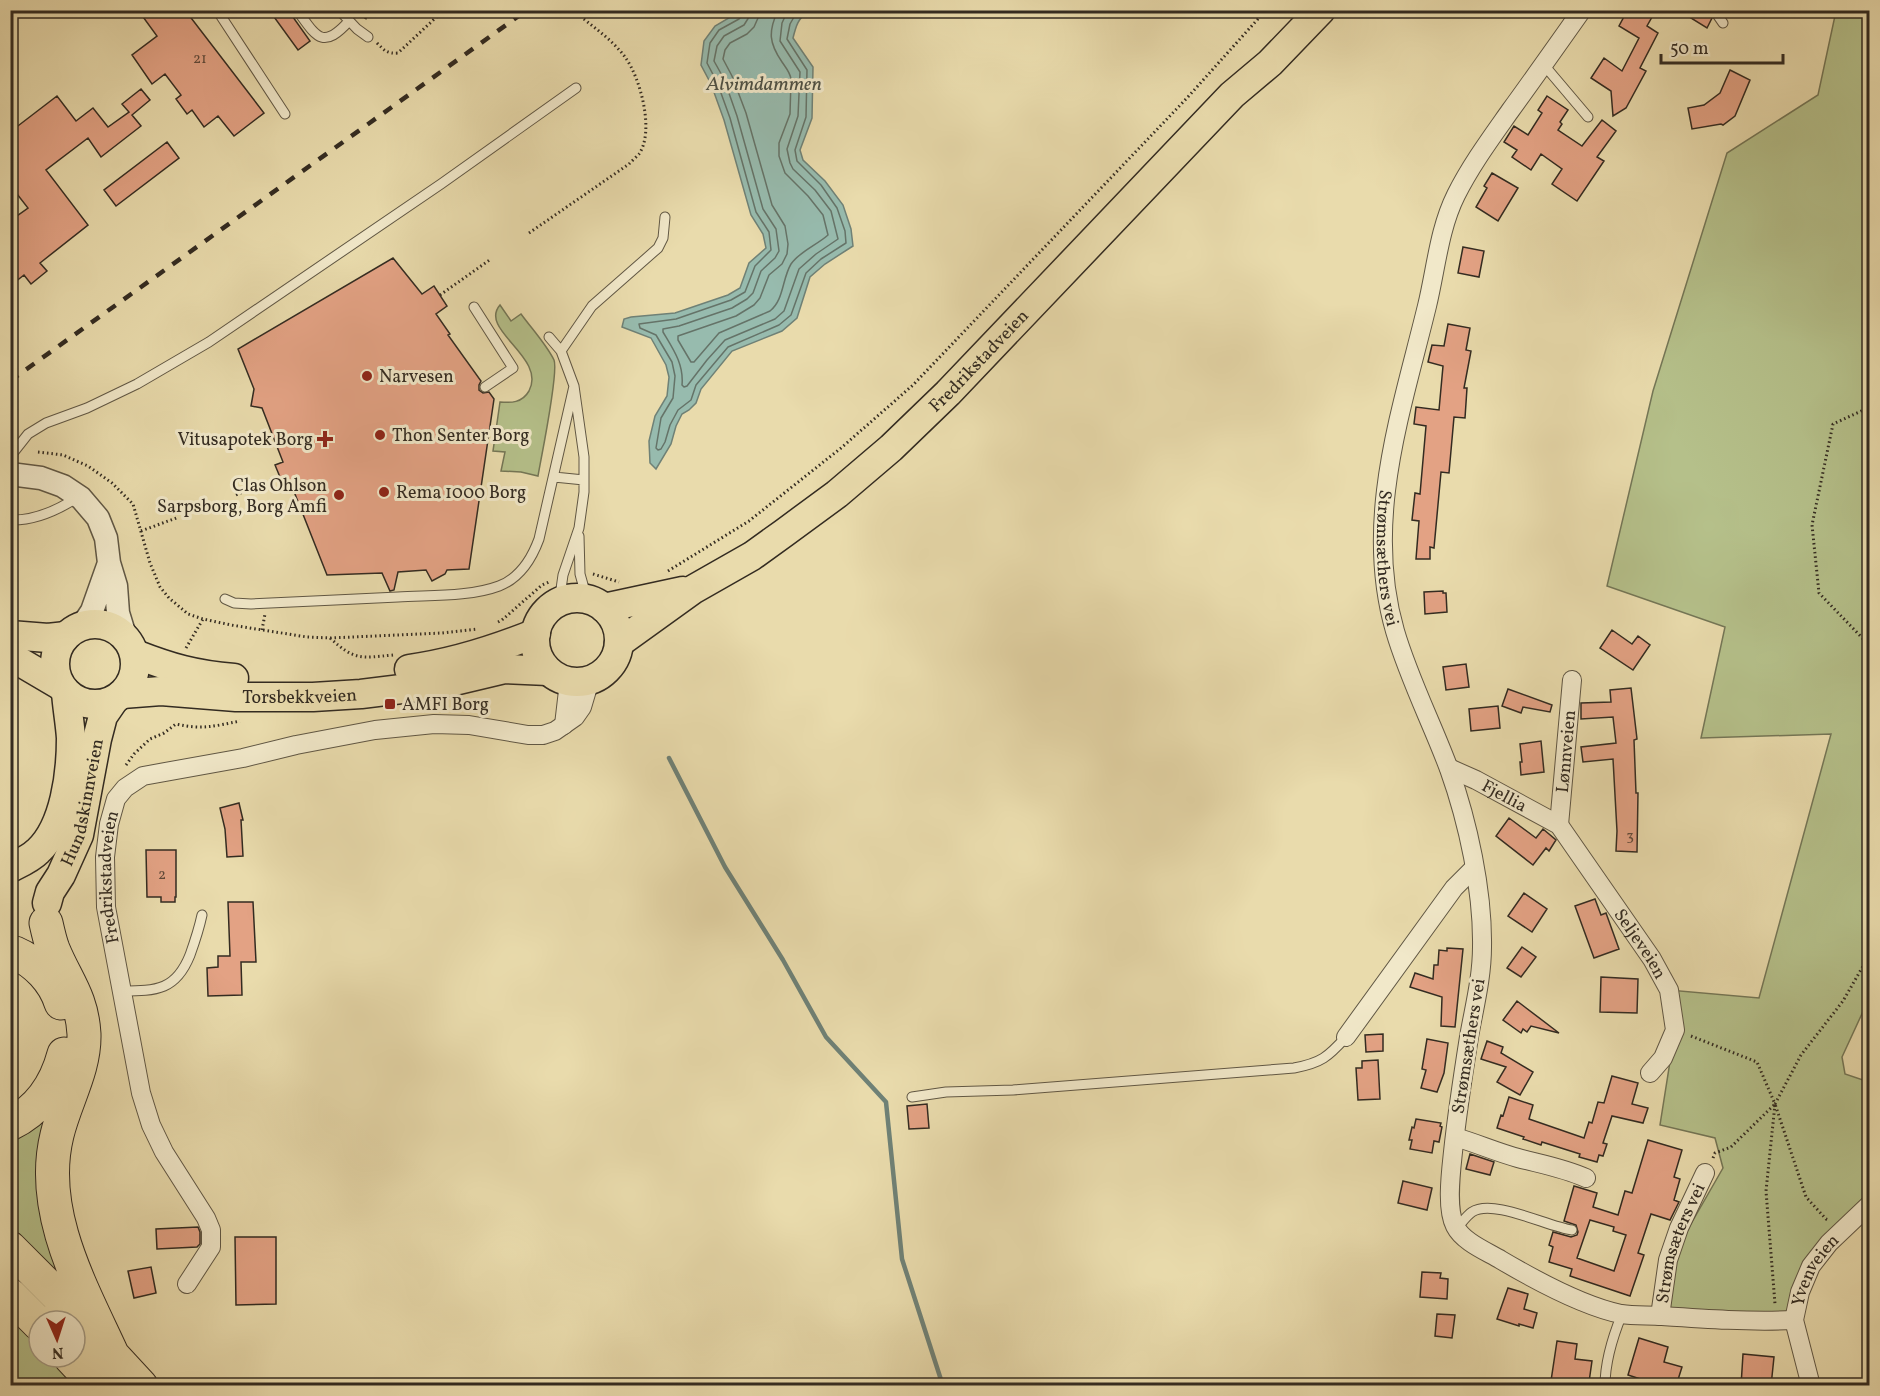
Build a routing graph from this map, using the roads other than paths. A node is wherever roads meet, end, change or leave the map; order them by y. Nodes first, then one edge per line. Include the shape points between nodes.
1 (17, 10) edge
2 (217, 10) edge
3 (297, 10) edge
4 (339, 10) edge
5 (1299, 10) edge
6 (1321, 10) edge
7 (1582, 10) edge
8 (1714, 10) edge
9 (10, 15) edge
10 (349, 21) junction
11 (1723, 23) dead end
12 (369, 37) road end
13 (1544, 64) junction
14 (576, 88) dead end
15 (1232, 95) junction
16 (285, 114) dead end
17 (1588, 117) dead end
18 (665, 218) dead end
19 (474, 307) dead end
20 (549, 337) dead end
21 (561, 351) junction
22 (574, 386) junction
23 (485, 387) dead end
24 (11, 473) edge
25 (554, 477) junction
26 (584, 480) junction
27 (79, 496) junction
28 (10, 520) edge
29 (579, 528) junction
30 (109, 563) junction
31 (561, 589) junction
32 (694, 589) junction
33 (590, 594) junction
34 (225, 599) dead end
35 (74, 631) junction
36 (536, 633) junction
37 (10, 635) edge
38 (619, 643) junction
39 (130, 645) junction
40 (10, 656) edge
41 (569, 677) junction
42 (1572, 680) dead end
43 (64, 689) junction
44 (118, 697) junction
45 (1449, 768) junction
46 (1560, 825) junction
47 (1474, 868) junction
48 (10, 869) edge
49 (47, 913) junction
50 (202, 915) dead end
51 (13, 953) edge
52 (122, 991) junction
53 (1346, 1037) joint
54 (1650, 1073) dead end
55 (912, 1097) dead end
56 (10, 1124) edge
57 (1455, 1137) junction
58 (1705, 1173) road end
59 (1586, 1178) dead end
60 (1869, 1204) edge
61 (1456, 1229) junction
62 (1572, 1230) dead end
63 (10, 1248) edge
64 (187, 1284) dead end
65 (10, 1295) edge
66 (27, 1312) edge
67 (1622, 1314) junction
68 (1660, 1316) junction
69 (1794, 1320) junction
70 (113, 1356) junction
71 (81, 1369) edge
72 (97, 1386) edge
73 (141, 1386) edge
74 (1605, 1386) edge
75 (1811, 1386) edge

1 - 9 lane
2 - 16 lane
3 - 10 lane via 321,38 339,33
4 - 10 lane
5 - 15 main road, Fredrikstadveien via 1257,57
6 - 15 main road, Fredrikstadveien via 1270,63
7 - 13 street, Strømsæthers vei
8 - 11 lane
10 - 12 lane
13 - 17 lane
13 - 45 street, Strømsæthers vei via 1465,178 1445,222 1386,483 1382,557 1394,628
14 - 24 lane via 209,342 137,384 28,434 13,453
15 - 32 main road, Fredrikstadveien via 891,448 837,494 752,556
18 - 21 lane via 658,248 592,306
19 - 23 lane via 513,368
20 - 21 lane
21 - 22 lane
22 - 25 lane
22 - 26 lane
24 - 27 street via 41,478
25 - 26 lane
25 - 34 lane via 532,557 518,574 500,586 445,595 267,604
26 - 29 lane
27 - 28 lane via 63,507 25,520
27 - 30 street via 98,518 106,538
29 - 31 lane
29 - 33 lane
30 - 35 street via 92,611
30 - 39 street via 118,613
31 - 33 main road via 573,599
31 - 36 main road
32 - 33 main road, Fredrikstadveien
32 - 38 main road, Fredrikstadveien
33 - 38 main road via 613,618
35 - 37 main road via 48,638
35 - 39 main road via 105,624 116,629
35 - 43 main road via 59,646 56,656 55,668
36 - 39 main road, Torsbekkveien via 436,665 289,680 198,675 161,664
36 - 41 main road via 540,660
38 - 41 main road via 610,666 602,674
39 - 44 main road via 136,665 134,676
40 - 43 main road
41 - 44 main road, Torsbekkveien via 505,669 442,684 361,694 236,697 161,691
41 - 52 street, Fredrikstadveien via 564,725 543,735 470,725 375,730 143,776 125,788 116,799 105,857 106,907
42 - 46 street, Lønnveien
43 - 44 main road via 88,704 102,704
43 - 48 main road, Hundskinnveien via 71,737 62,808 55,829 38,851
44 - 49 main road, Hundskinnveien via 103,716 79,835 50,892
45 - 46 street, Fjellia
45 - 47 street, Strømsæthers vei
46 - 54 street, Seljeveien via 1669,990 1675,1030 1663,1058
47 - 53 street via 1454,888
47 - 57 street, Strømsæthers vei via 1482,950
48 - 49 main road via 33,880 42,890
49 - 51 main road, Hundskinnveien via 44,930 35,942
49 - 70 highway via 53,950 77,999 84,1035 81,1063 54,1151 57,1216 74,1268
50 - 52 lane via 180,975 171,984 146,991
51 - 56 highway via 26,958 50,981 59,995 67,1036 54,1083 35,1108
52 - 64 street, Fredrikstadveien via 141,1093 151,1125 211,1230 211,1247
53 - 55 lane via 1329,1056 1294,1068
57 - 59 street, Strømsæthers vei
57 - 61 street, Strømsæthers vei via 1450,1182
58 - 68 street, Strømsæters vei via 1668,1260
60 - 69 street, Yvenveien via 1828,1243 1811,1266
61 - 62 lane via 1472,1211 1492,1208
61 - 67 street via 1471,1243 1528,1276 1584,1302
63 - 70 highway
65 - 66 highway
67 - 68 street
67 - 74 lane via 1614,1333
68 - 69 street
69 - 75 street, Yvenveien
70 - 73 highway
71 - 72 highway

